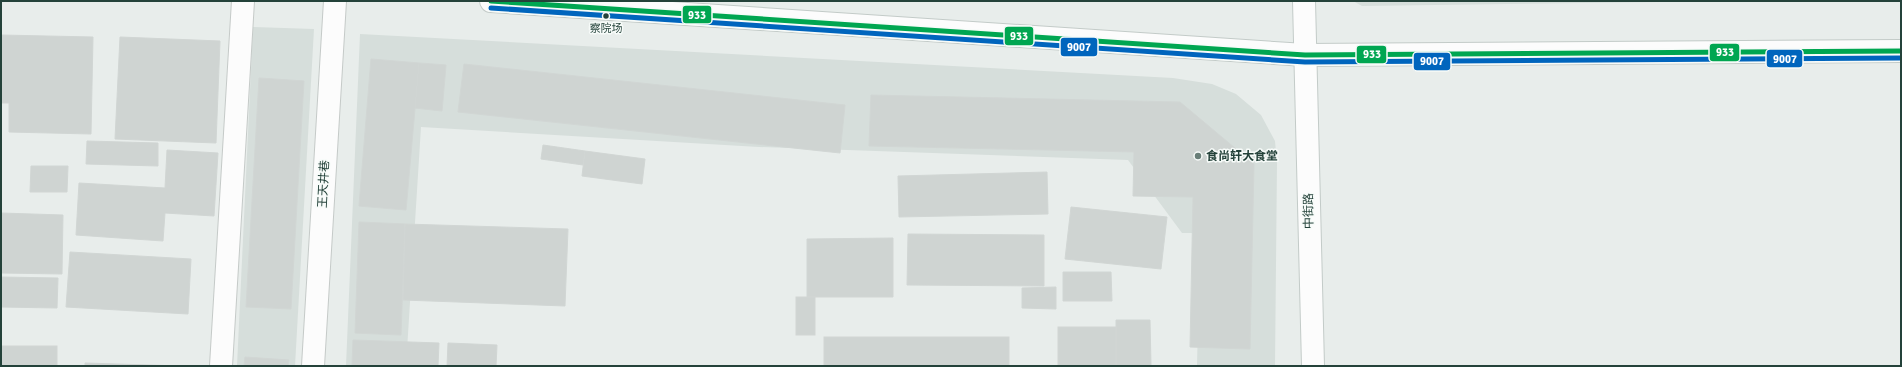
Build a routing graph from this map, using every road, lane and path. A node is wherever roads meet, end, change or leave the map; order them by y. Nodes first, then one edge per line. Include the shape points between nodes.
1 (242, 1) edge
2 (335, 1) edge
3 (491, 1) edge
4 (1304, 1) edge
5 (1901, 50) edge
6 (1305, 55) junction
7 (221, 366) edge
8 (313, 366) edge
9 (1313, 366) edge

1 - 7 main road
2 - 8 main road, 王天井巷
3 - 6 main road
4 - 6 main road, 中街路
5 - 6 main road
6 - 9 main road, 中街路

